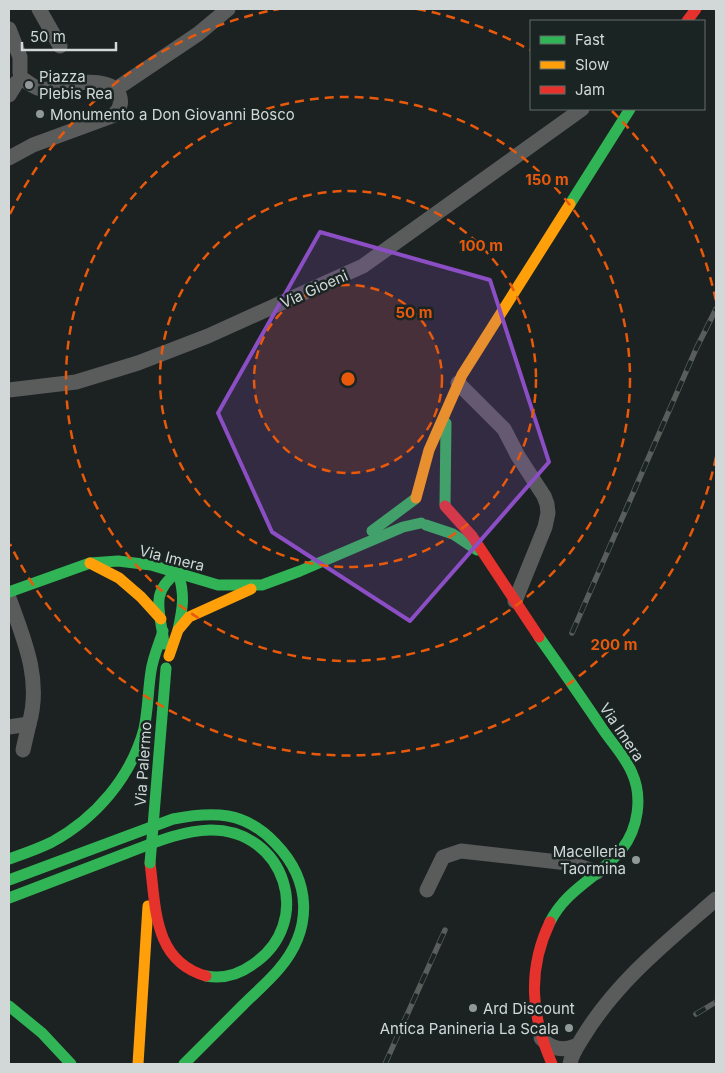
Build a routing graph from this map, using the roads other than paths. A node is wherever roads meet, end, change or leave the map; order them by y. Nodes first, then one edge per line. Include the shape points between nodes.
1 (39, 9) edge
2 (228, 9) edge
3 (696, 9) edge
4 (687, 20) edge
5 (9, 29) edge
6 (60, 46) dead end
7 (16, 80) edge
8 (116, 89) junction
9 (581, 110) edge
10 (629, 110) edge
11 (9, 158) edge
12 (458, 383) junction
13 (9, 390) edge
14 (450, 406) junction
15 (415, 499) junction
16 (445, 505) junction
17 (424, 524) junction
18 (485, 557) junction
19 (327, 558) junction
20 (90, 563) junction
21 (178, 572) junction
22 (262, 585) junction
23 (9, 592) edge
24 (9, 598) edge
25 (515, 601) junction
26 (162, 625) junction
27 (178, 630) junction
28 (166, 668) junction
29 (29, 724) junction
30 (9, 728) edge
31 (22, 750) dead end
32 (9, 859) edge
33 (150, 863) junction
34 (597, 872) junction
35 (9, 880) edge
36 (427, 890) dead end
37 (9, 898) edge
38 (716, 899) edge
39 (9, 1006) edge
40 (540, 1037) junction
41 (577, 1044) junction
42 (71, 1064) edge
43 (138, 1064) edge
44 (184, 1064) edge
45 (544, 1064) edge
46 (552, 1064) edge
47 (562, 1064) edge
48 (570, 1064) edge

1 - 6 street
2 - 8 street via 198,34
3 - 4 main road
5 - 7 street via 20,57
7 - 8 street via 43,90 90,82
8 - 11 street via 120,106 112,116 33,144
9 - 13 street, Via Gioeni via 363,266 208,336 138,363 76,382
10 - 12 main road
12 - 14 main road
12 - 25 street via 504,429 548,504 545,527
14 - 15 main road via 429,450
14 - 16 main road via 444,434
15 - 16 main road via 424,492 432,492 440,496
15 - 17 main road via 412,510 417,520
15 - 19 main road, Via Imera via 360,539
16 - 17 main road via 441,520
16 - 18 main road via 471,532
17 - 18 main road via 456,536
17 - 19 main road, Via Imera via 403,528
18 - 25 main road, Via Imera
19 - 22 main road, Via Imera
20 - 21 main road, Via Imera via 118,561
20 - 23 main road, Via Imera
20 - 26 main road via 119,578 141,597
21 - 22 main road, Via Imera via 218,585
21 - 26 main road via 166,581 160,594
21 - 27 main road via 184,588
22 - 27 main road via 189,617
24 - 29 street via 29,655 34,684 34,708
25 - 34 main road, Via Imera via 632,772 637,793 631,835 623,849
26 - 28 main road
26 - 32 main road via 151,668 144,727 130,764 111,792 87,818 58,838
27 - 28 main road
28 - 33 main road, Via Palermo, bridge
29 - 30 street
29 - 31 street
33 - 37 main road via 160,932 164,944 183,964 207,976 238,974 262,960 274,948 288,917 281,873 264,851 237,834 201,830 176,835
33 - 43 main road
34 - 36 street via 568,864 461,851 443,857
34 - 40 main road, Via Imera via 567,896 547,928 535,976 534,1007
35 - 44 main road via 173,819 196,815 236,817 258,827 274,840 286,854 301,885 304,906 300,936 279,970
38 - 41 street via 622,985
39 - 42 main road via 50,1040
40 - 41 street via 554,1048 565,1049
40 - 45 main road, Via Imera
40 - 46 main road, Via Imera
41 - 47 street
41 - 48 street

